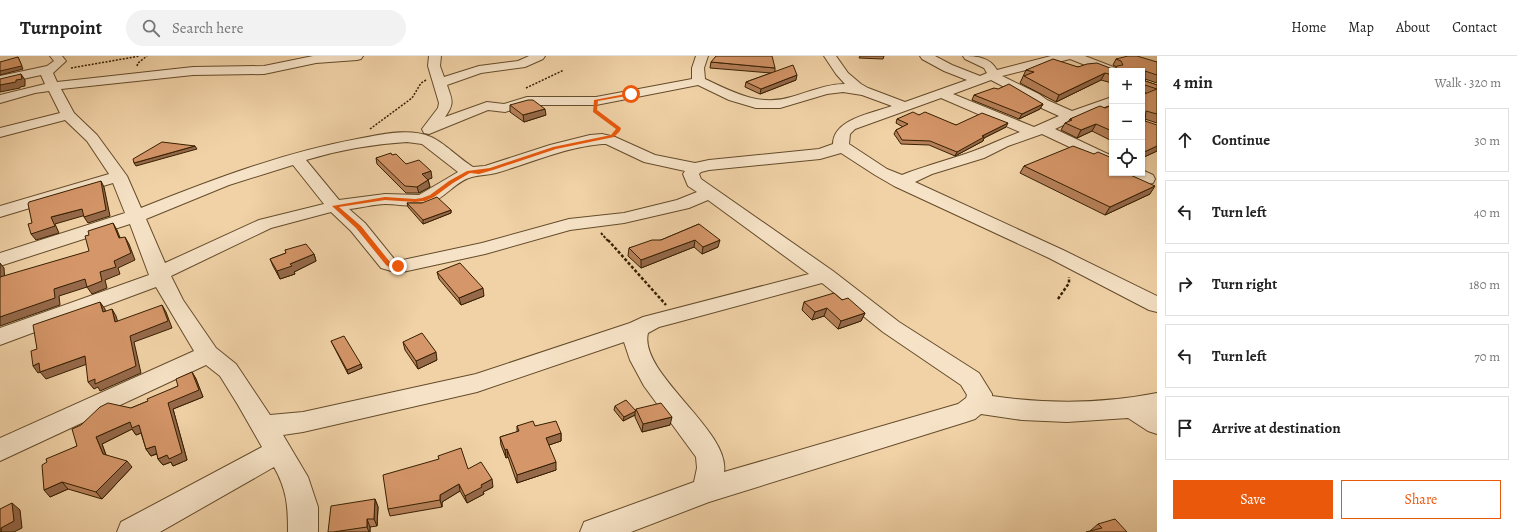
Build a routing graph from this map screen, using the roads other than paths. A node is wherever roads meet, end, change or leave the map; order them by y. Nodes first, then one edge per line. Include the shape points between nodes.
1 (357, 56) edge
2 (435, 56) edge
3 (539, 56) edge
4 (702, 56) edge
5 (830, 56) edge
6 (926, 56) edge
7 (969, 56) edge
8 (1066, 56) edge
9 (1074, 56) edge
10 (1109, 70) edge
11 (51, 71) edge
12 (994, 74) junction
13 (438, 77) junction
14 (0, 80) edge
15 (980, 80) junction
16 (700, 81) junction
17 (863, 90) junction
18 (942, 94) junction
19 (0, 99) edge
20 (1109, 105) edge
21 (904, 106) junction
22 (68, 115) junction
23 (1071, 116) junction
24 (1038, 131) junction
25 (0, 133) edge
26 (428, 135) junction
27 (841, 146) junction
28 (296, 158) junction
29 (1109, 161) edge
30 (695, 168) junction
31 (469, 172) junction
32 (119, 176) junction
33 (900, 182) junction
34 (709, 193) junction
35 (335, 206) junction
36 (0, 212) edge
37 (136, 216) junction
38 (0, 260) edge
39 (160, 276) junction
40 (826, 276) junction
41 (1157, 305) edge
42 (638, 328) junction
43 (0, 337) edge
44 (208, 354) junction
45 (977, 404) junction
46 (1145, 406) edge
47 (1157, 424) edge
48 (263, 426) junction
49 (0, 450) edge
50 (279, 451) junction
51 (707, 490) junction
52 (132, 532) edge
53 (303, 532) edge
54 (595, 532) edge

1 - 11 street via 316,59 264,70 167,73
2 - 13 street via 434,66
3 - 13 street via 520,64
4 - 16 street via 697,76
5 - 17 street via 843,76
6 - 15 street via 948,68
7 - 12 street via 989,66
8 - 12 street
9 - 10 street
11 - 14 street
11 - 19 street
11 - 22 street
12 - 15 street
12 - 23 street via 996,78
13 - 26 street via 446,103
15 - 18 street
16 - 17 street via 742,101 772,106 826,90
16 - 26 street via 596,100 527,101 505,108 487,106
17 - 21 street
18 - 21 street
18 - 24 street
20 - 23 street
21 - 27 street via 850,126 840,137
22 - 25 street
22 - 32 street via 92,138
23 - 24 street
24 - 29 street
24 - 33 street
26 - 28 street via 351,144
26 - 31 street via 457,164
27 - 30 street via 820,154
27 - 33 street
28 - 35 street
28 - 37 street via 223,181
30 - 31 street via 650,160 610,140 602,139 555,148 491,169
30 - 34 street via 691,174 694,182
31 - 35 street via 423,200 385,199
32 - 36 street
32 - 37 street
33 - 41 street via 1056,254
34 - 35 street via 683,204 624,218 569,225 485,248 398,266 388,264 358,227
34 - 40 street
35 - 39 street via 252,230
37 - 38 street
37 - 39 street
39 - 43 street
39 - 44 street
40 - 42 street via 676,315
40 - 45 street via 891,327 970,378 980,394
42 - 48 street via 477,383 303,422
42 - 51 street via 635,340 653,380 709,456 711,468
44 - 48 street via 228,370 248,398
44 - 49 street
45 - 46 street via 1062,413
45 - 51 street via 966,412 954,416
46 - 47 street
48 - 50 street
50 - 52 street
50 - 53 street via 294,477 303,507
51 - 54 street

